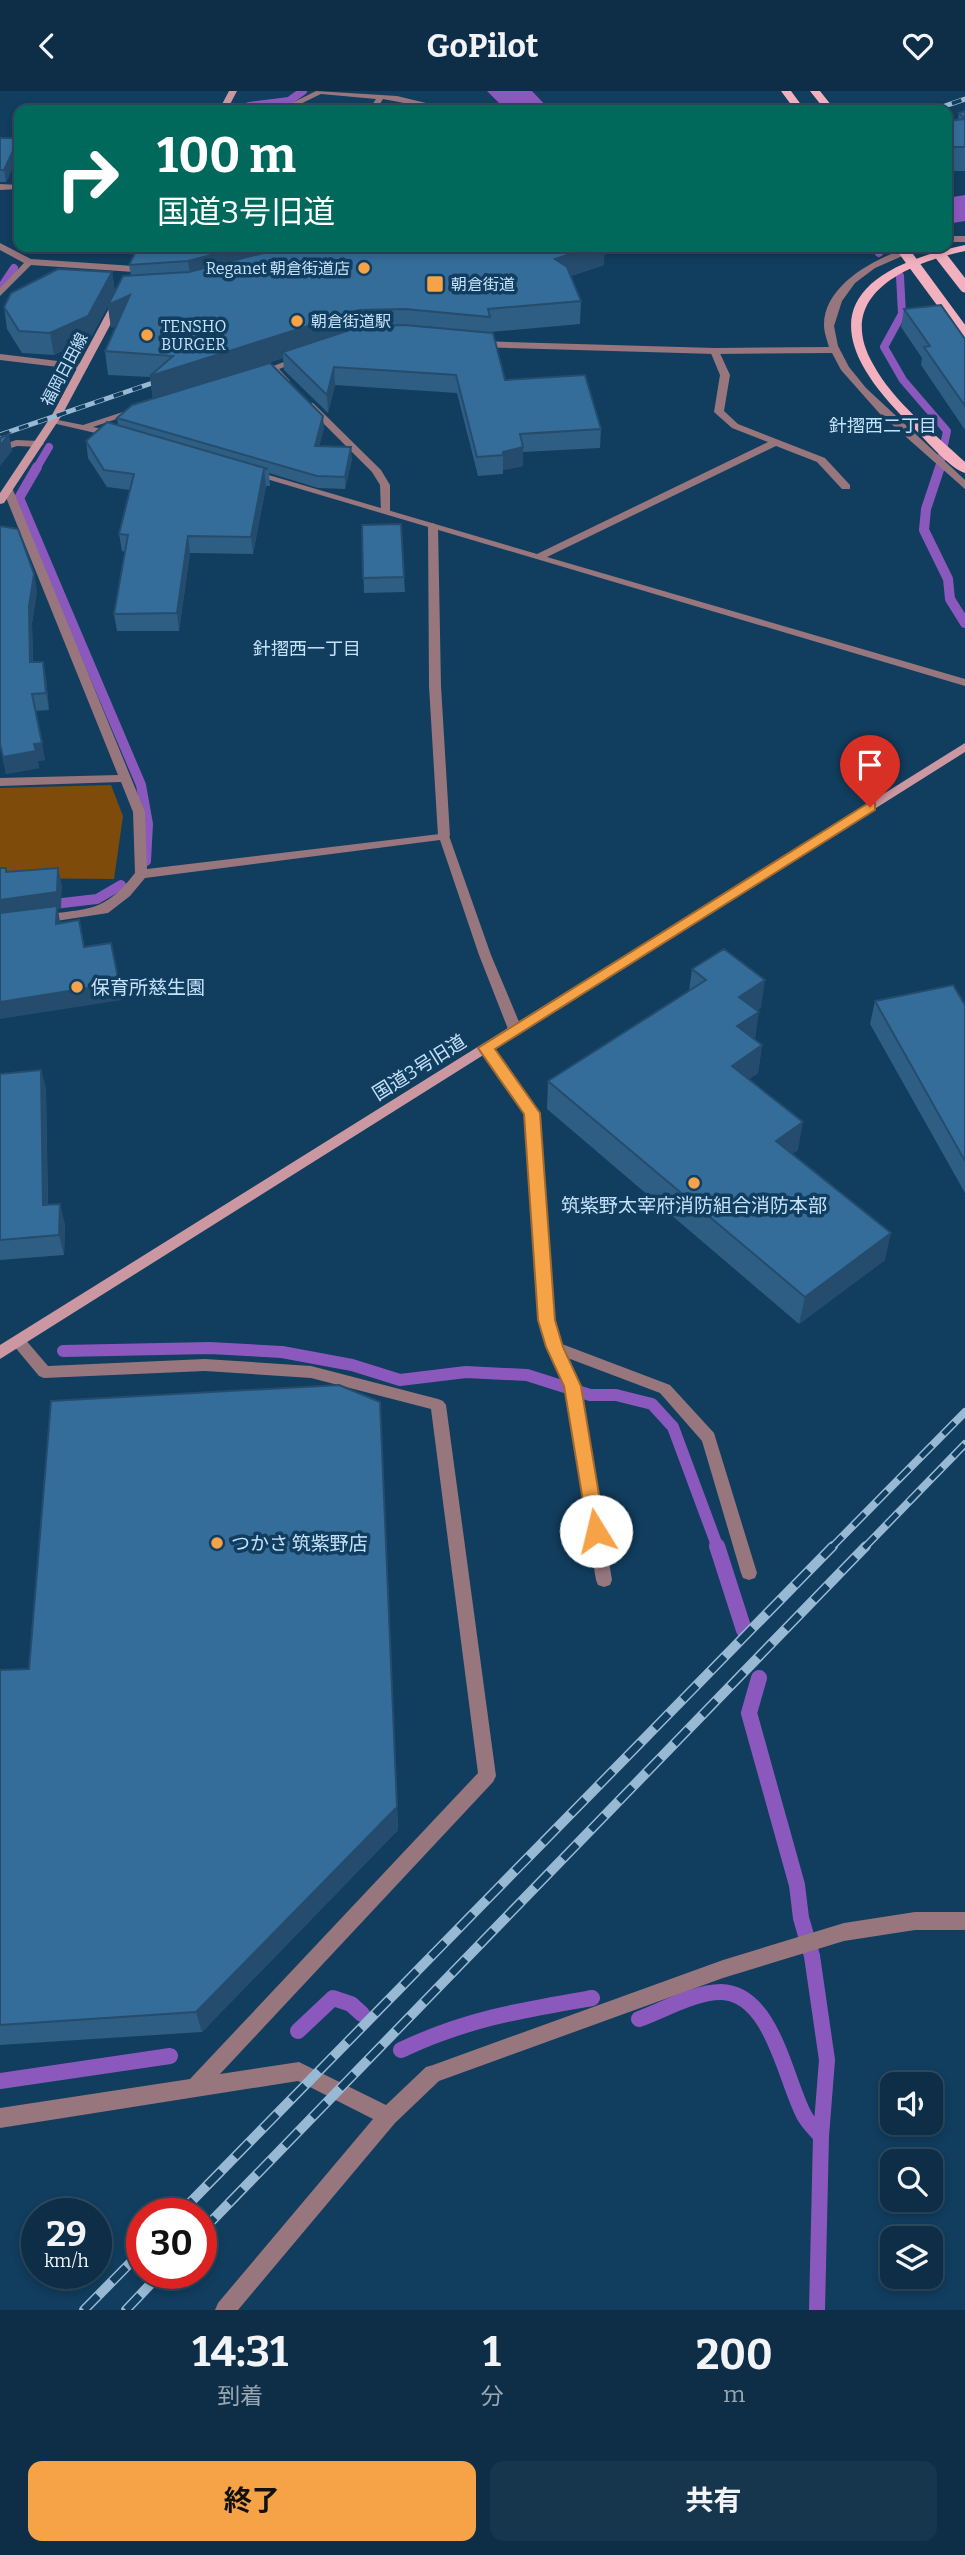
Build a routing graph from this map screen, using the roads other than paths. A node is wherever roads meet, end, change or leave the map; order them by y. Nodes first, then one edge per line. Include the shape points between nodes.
1 (815, 91) edge
2 (381, 97) junction
3 (294, 105) edge
4 (376, 105) edge
5 (413, 105) edge
6 (826, 105) edge
7 (0, 246) edge
8 (901, 252) edge
9 (905, 252) edge
10 (938, 252) edge
11 (952, 252) edge
12 (140, 258) edge
13 (29, 262) junction
14 (129, 279) junction
15 (965, 287) edge
16 (0, 293) edge
17 (965, 334) edge
18 (468, 344) edge
19 (833, 350) junction
20 (715, 351) junction
21 (311, 356) edge
22 (0, 357) edge
23 (83, 367) junction
24 (273, 368) junction
25 (261, 372) edge
26 (292, 387) edge
27 (301, 396) edge
28 (148, 407) edge
29 (53, 422) junction
30 (85, 426) junction
31 (125, 437) edge
32 (774, 443) junction
33 (39, 444) junction
34 (0, 449) edge
35 (965, 469) edge
36 (242, 471) edge
37 (965, 486) edge
38 (846, 487) dead end
39 (8, 490) junction
40 (0, 501) edge
41 (386, 513) junction
42 (433, 526) junction
43 (539, 557) junction
44 (965, 683) edge
45 (965, 747) edge
46 (126, 778) junction
47 (0, 782) edge
48 (443, 836) junction
49 (141, 874) junction
50 (26, 921) edge
51 (515, 1029) junction
52 (486, 1048) junction
53 (19, 1342) junction
54 (554, 1347) junction
55 (0, 1353) edge
56 (749, 1573) dead end
57 (604, 1580) dead end
58 (965, 1921) edge
59 (196, 2087) junction
60 (388, 2116) junction
61 (0, 2118) edge
62 (225, 2310) edge

1 - 6 main road
2 - 3 street via 320,92
2 - 4 street
2 - 5 street
7 - 13 street
8 - 19 street via 854,279 841,294 829,327
9 - 17 main road, bridge
10 - 15 main road, bridge
11 - 35 main road via 902,267 877,283 858,311 855,330 866,361 888,391
12 - 14 street, 福岡日田線
13 - 14 street
13 - 16 street
14 - 23 street, 福岡日田線
18 - 20 street
19 - 20 street
19 - 37 street via 871,401
20 - 32 street via 725,375 719,412 735,426
21 - 24 street
22 - 23 street
23 - 29 street, 福岡日田線
24 - 25 street
24 - 26 street
27 - 41 street via 376,470 385,485
28 - 30 street
29 - 30 street
29 - 33 street, 福岡日田線
30 - 31 street
32 - 38 street via 821,460
32 - 43 street
33 - 34 street via 16,443
33 - 39 street, 福岡日田線
36 - 41 street
39 - 40 street, 福岡日田線
39 - 46 street
41 - 42 street
42 - 43 street
42 - 48 street
43 - 44 street
45 - 51 street, 国道3号旧道
46 - 47 street
46 - 49 street via 139,812
48 - 49 street
48 - 51 street
49 - 50 street via 104,910
51 - 52 street, 国道3号旧道
52 - 53 street, 国道3号旧道
52 - 54 street via 532,1113 546,1320
53 - 55 street, 国道3号旧道
53 - 59 street via 44,1372 205,1365 311,1371 438,1405 487,1776
54 - 56 street via 665,1389 709,1438
54 - 57 street via 572,1386
58 - 60 street via 915,1921 844,1932 723,1969 433,2074
59 - 60 street via 299,2071
59 - 61 street
60 - 62 street

